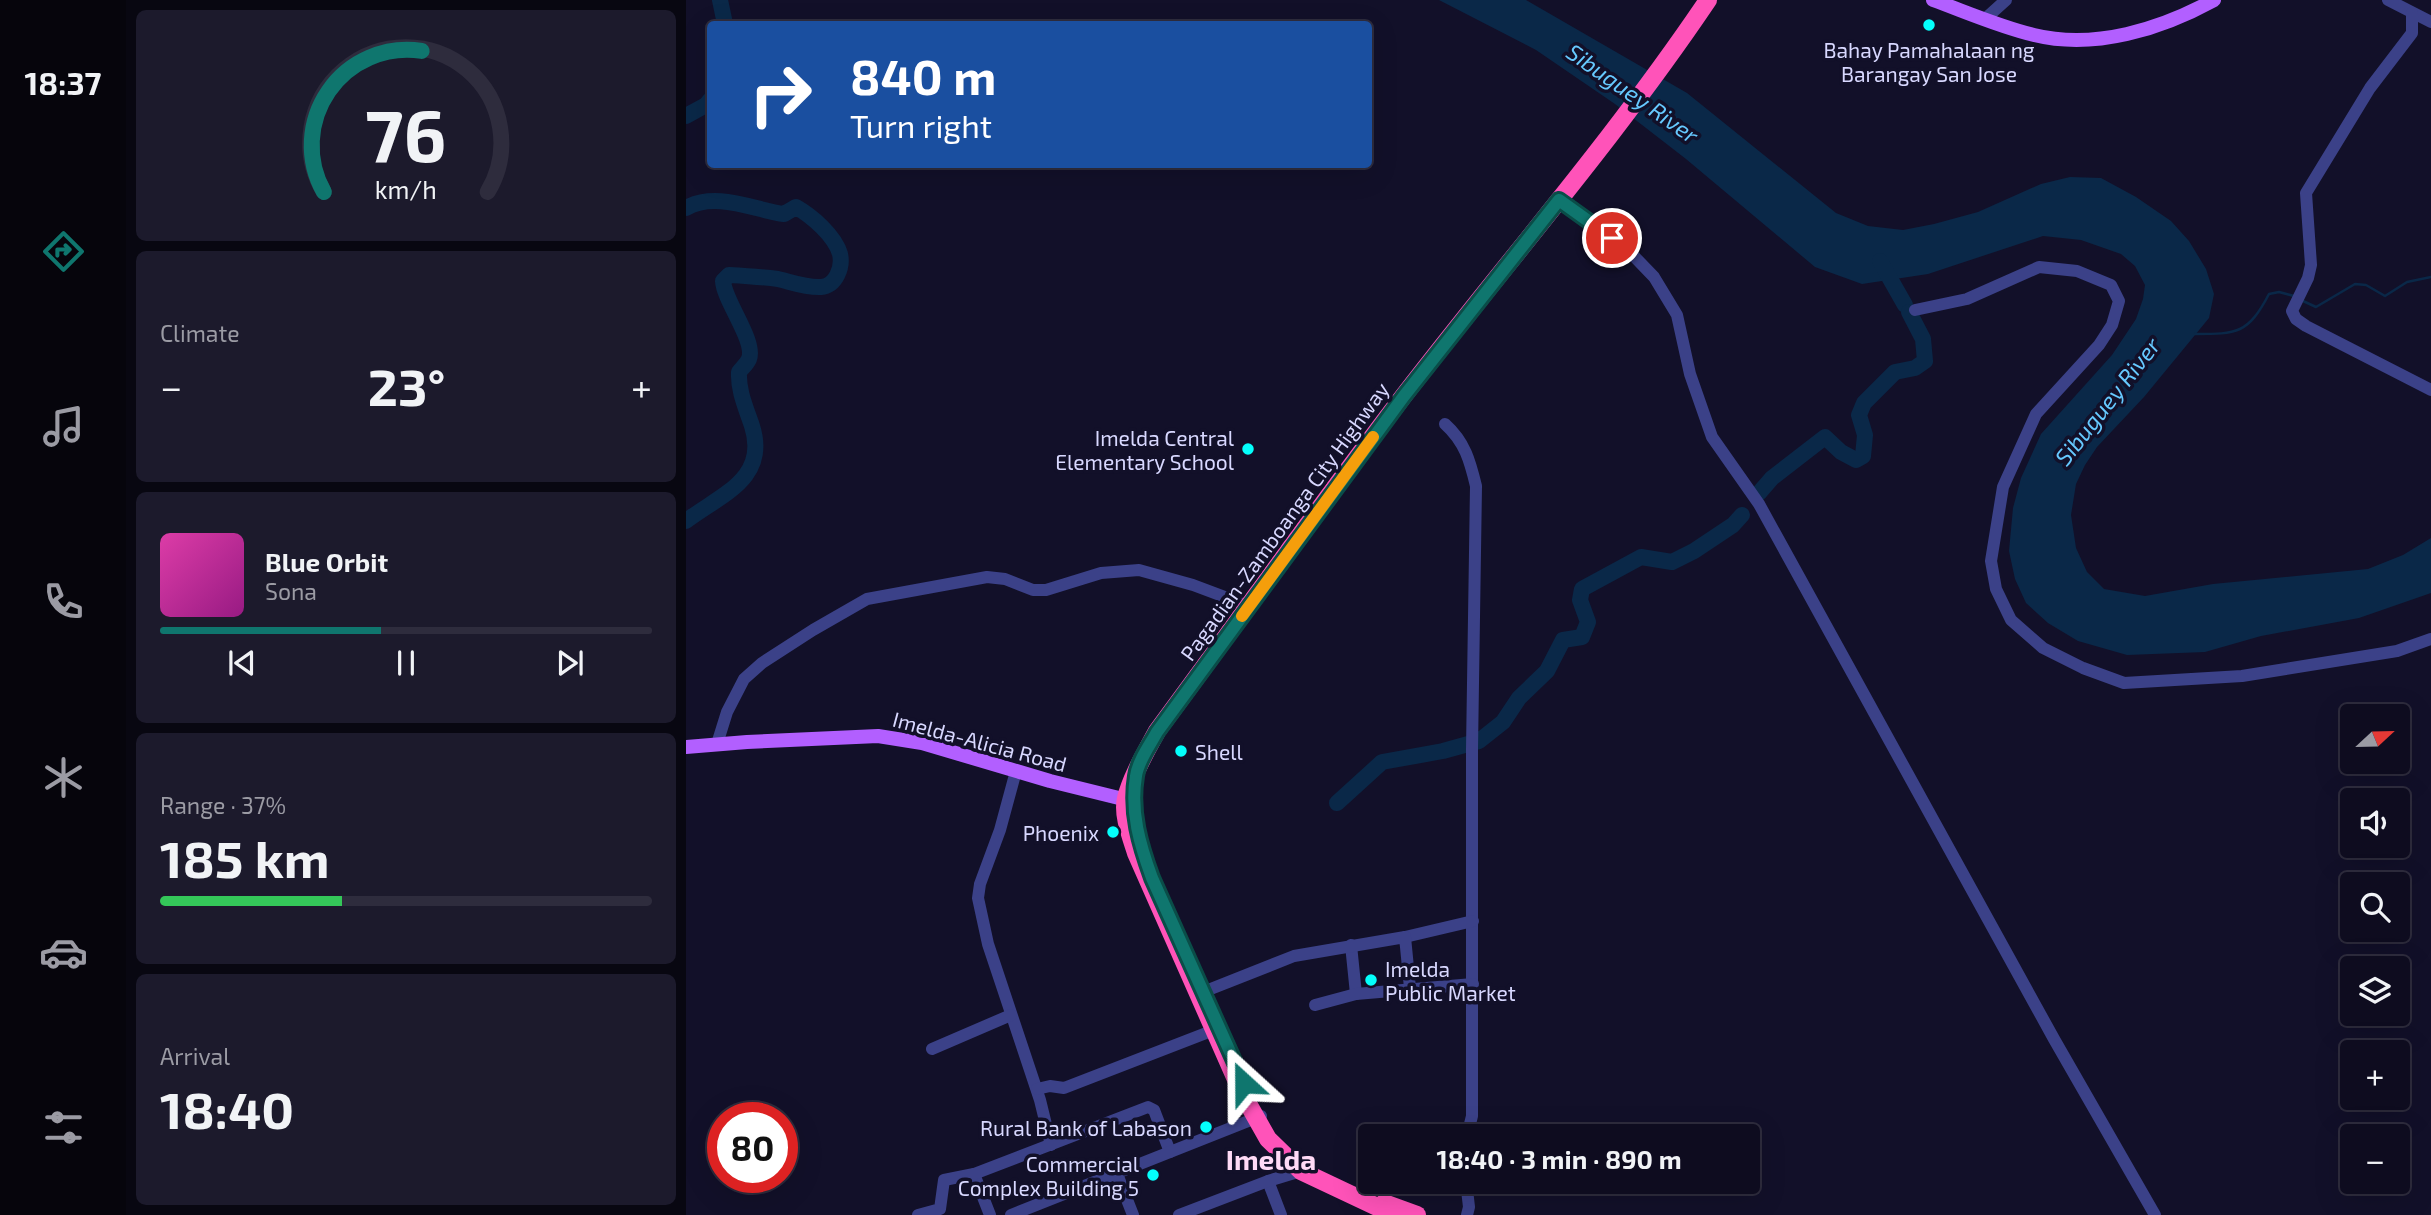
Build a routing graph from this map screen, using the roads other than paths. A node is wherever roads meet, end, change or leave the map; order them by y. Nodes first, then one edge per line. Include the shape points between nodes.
1 (1708, 0) edge
2 (1933, 0) edge
3 (2006, 0) edge
4 (2214, 0) edge
5 (2388, 0) edge
6 (2412, 13) junction
7 (1985, 19) junction
8 (2431, 22) edge
9 (1559, 200) junction
10 (1915, 310) dead end
11 (2431, 390) edge
12 (1445, 424) dead end
13 (1249, 606) junction
14 (2431, 639) edge
15 (717, 744) junction
16 (686, 747) edge
17 (1016, 771) junction
18 (1130, 800) junction
19 (1473, 921) junction
20 (1405, 937) junction
21 (1350, 945) junction
22 (1473, 984) junction
23 (1410, 988) junction
24 (1203, 992) junction
25 (1356, 994) junction
26 (1315, 1005) dead end
27 (1011, 1015) junction
28 (1214, 1030) junction
29 (932, 1049) dead end
30 (1038, 1093) junction
31 (1259, 1117) junction
32 (1470, 1124) edge
33 (1051, 1145) junction
34 (1170, 1152) junction
35 (1301, 1171) junction
36 (974, 1174) junction
37 (1116, 1174) junction
38 (1268, 1181) junction
39 (1468, 1194) edge
40 (1045, 1209) edge
41 (1386, 1211) edge
42 (918, 1215) edge
43 (990, 1215) edge
44 (1011, 1215) edge
45 (1133, 1215) edge
46 (1179, 1215) edge
47 (1280, 1215) edge
48 (1417, 1215) edge
49 (1467, 1215) edge
50 (2155, 1215) edge

1 - 9 highway, Pagadian-Zamboanga City Highway
2 - 7 main road
3 - 7 street
4 - 7 main road via 2159,25 2083,40 2033,35
5 - 6 street
6 - 8 street
6 - 11 street via 2412,33 2370,88 2306,193 2311,265 2292,311 2306,326
9 - 13 highway, Pagadian-Zamboanga City Highway via 1404,396
9 - 50 street via 1629,251 1654,277 1677,315 1690,374 1712,437 1759,505
10 - 14 street via 1967,299 2039,267 2077,271 2111,285 2119,301 2112,325 2099,345 2036,414 2003,487 1991,561 1996,589 2011,620 2043,648 2124,683 2242,676 2397,651
12 - 19 street via 1469,456 1476,486
13 - 15 street via 1139,570 1101,573 1046,590 988,578 877,597 845,610 751,672 733,698
13 - 18 highway, Pagadian-Zamboanga City Highway via 1157,732 1136,775
15 - 16 main road, Imelda-Alicia Road
15 - 17 main road, Imelda-Alicia Road via 878,736 922,743
17 - 18 main road, Imelda-Alicia Road
17 - 27 street via 978,898
18 - 24 highway via 1141,847
18 - 28 highway via 1127,822 1136,853
19 - 20 street
19 - 22 street
20 - 21 street
20 - 23 street
21 - 24 street via 1294,956
21 - 25 street
22 - 23 street
22 - 32 street
23 - 25 street
24 - 31 highway
25 - 26 street
27 - 29 street
27 - 30 street
28 - 30 street via 1064,1088 1050,1086
28 - 31 highway via 1242,1093
30 - 33 street
31 - 34 street
31 - 35 highway via 1268,1139
31 - 41 highway via 1298,1157
33 - 34 street via 1148,1107 1154,1110
33 - 36 street
34 - 37 street
35 - 38 street
35 - 41 highway
36 - 42 street via 944,1180 940,1209
36 - 43 street
37 - 40 street
37 - 45 street
38 - 46 street
38 - 47 street
39 - 49 street
40 - 44 street
41 - 48 highway

